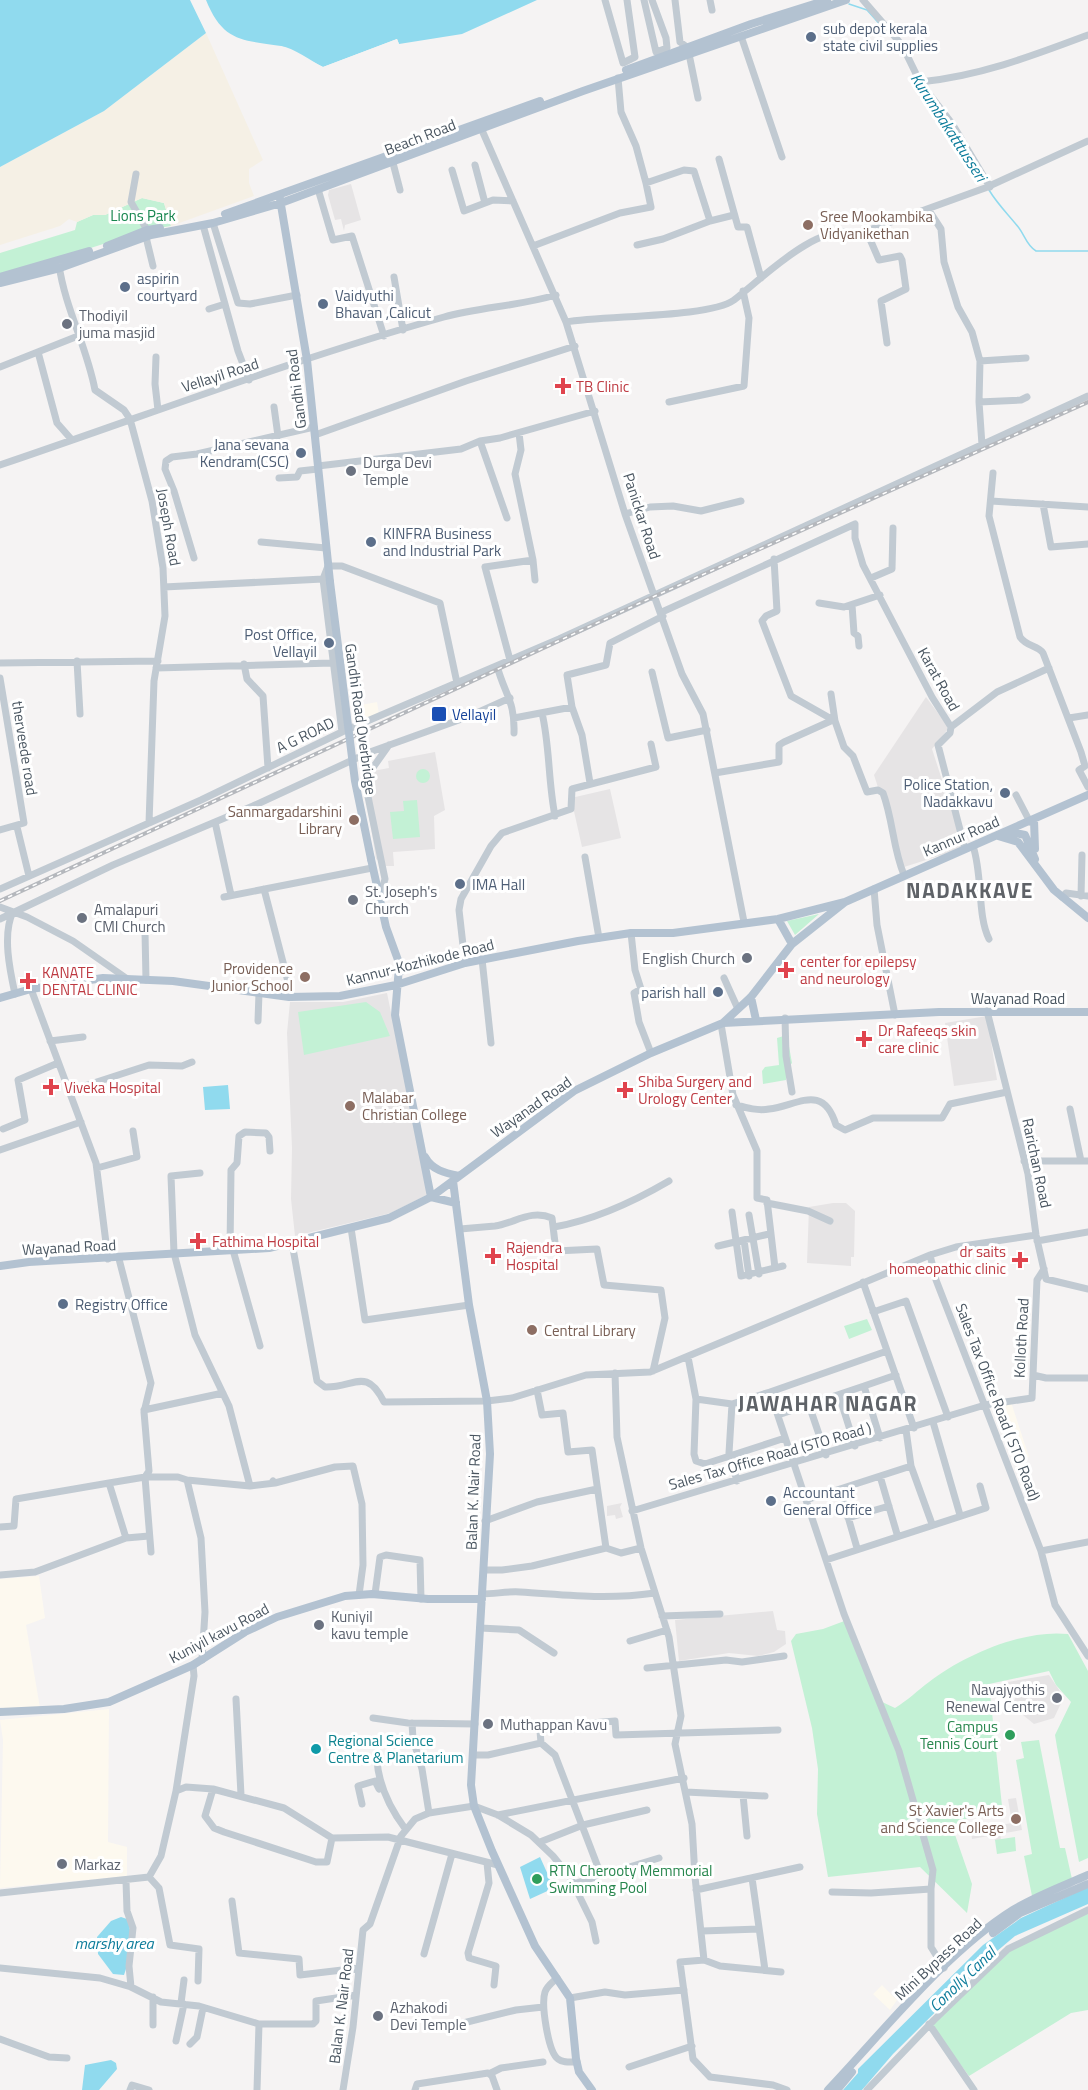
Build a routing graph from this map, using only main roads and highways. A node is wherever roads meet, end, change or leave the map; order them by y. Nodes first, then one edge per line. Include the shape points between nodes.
1 (827, 0) edge
2 (843, 1) edge
3 (688, 50) junction
4 (280, 199) junction
5 (147, 234) junction
6 (59, 264) junction
7 (0, 277) edge
8 (0, 283) edge
9 (326, 581) joint
10 (1088, 795) edge
11 (1032, 821) junction
12 (1001, 834) junction
13 (1037, 865) junction
14 (845, 902) junction
15 (1088, 918) edge
16 (778, 919) junction
17 (792, 944) junction
18 (399, 967) junction
19 (409, 981) junction
20 (396, 985) junction
21 (0, 998) edge
22 (751, 998) junction
23 (1088, 1012) edge
24 (756, 1020) junction
25 (722, 1023) junction
26 (423, 1154) junction
27 (456, 1178) junction
28 (431, 1197) junction
29 (456, 1203) junction
30 (0, 1266) edge
31 (482, 1596) junction
32 (0, 1712) edge
33 (1088, 1875) edge
34 (1088, 1884) edge
35 (592, 2090) edge
36 (828, 2090) edge
37 (837, 2090) edge

1 - 3 main road
2 - 3 main road, Beach Road
3 - 4 main road
3 - 4 main road, Beach Road via 393,163
4 - 5 main road, Beach Road
4 - 5 main road, Beach Road via 213,223
4 - 9 main road, Gandhi Road via 307,360 328,566
5 - 6 main road, Beach Road
6 - 7 main road, Beach Road
6 - 8 main road, Beach Road
9 - 18 main road, Gandhi Road Overbridge, bridge via 355,781 379,899
10 - 11 main road, Kannur Road
11 - 12 main road, Kannur Road
11 - 13 main road
12 - 13 main road via 1025,835
12 - 14 main road, Kannur Road
13 - 15 main road via 1054,890
14 - 16 main road, Kannur-Kozhikode Road
14 - 17 main road
16 - 17 main road
16 - 19 main road, Kannur-Kozhikode Road via 598,938 465,963
17 - 22 main road
18 - 19 main road
18 - 20 main road
19 - 20 main road, Kannur-Kozhikode Road
20 - 21 main road, Kannur-Kozhikode Road via 340,996 292,997 103,978
20 - 26 main road via 395,1015
22 - 24 main road
22 - 25 main road
23 - 24 main road, Wayanad Road via 987,1011
24 - 25 main road, Wayanad Road
25 - 27 main road, Wayanad Road via 574,1091
26 - 27 main road via 429,1164
26 - 28 main road
27 - 28 main road, Wayanad Road
27 - 29 main road, Balan K. Nair Road
28 - 29 main road
28 - 30 main road, Wayanad Road via 388,1218 269,1248
29 - 31 main road, Balan K. Nair Road via 486,1401 490,1454
31 - 32 main road, Kuniyil kavu Road via 345,1596 277,1617 193,1665 109,1702
31 - 35 main road, Balan K. Nair Road via 471,1785 474,1806 542,1958 570,1998 577,2062
33 - 36 main road, Mini Bypass Road via 1012,1911 944,1968
34 - 37 main road, Mini Bypass Road via 1020,1913 981,1942 909,2009

